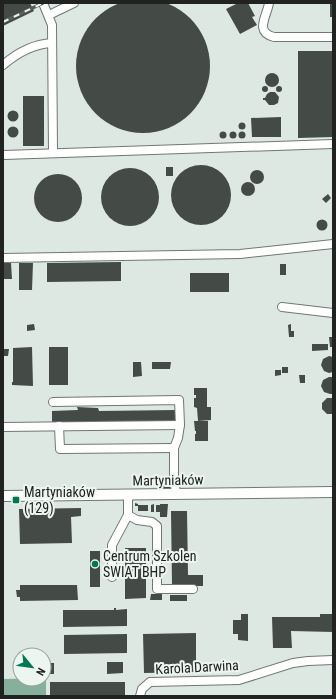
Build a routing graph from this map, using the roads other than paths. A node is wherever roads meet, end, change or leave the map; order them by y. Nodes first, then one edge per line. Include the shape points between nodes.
1 (43, 3) edge
2 (74, 3) edge
3 (269, 3) edge
4 (48, 15) junction
5 (333, 37) edge
6 (52, 43) junction
7 (3, 64) edge
8 (333, 144) edge
9 (53, 153) junction
10 (4, 155) dead end
11 (333, 244) edge
12 (3, 258) edge
13 (282, 307) dead end
14 (333, 313) edge
15 (53, 402) dead end
16 (180, 425) junction
17 (59, 426) junction
18 (3, 427) edge
19 (174, 448) junction
20 (333, 492) edge
21 (176, 494) junction
22 (128, 495) junction
23 (3, 496) edge
24 (128, 515) junction
25 (112, 577) dead end
26 (193, 589) dead end
27 (333, 660) edge
28 (140, 696) edge

1 - 4 street
2 - 4 street
3 - 5 street via 263,25 267,34 274,37
4 - 6 street via 52,25
6 - 7 street via 16,54
6 - 9 street
8 - 9 street
9 - 10 street
11 - 12 street via 240,254
13 - 14 street
15 - 16 street via 179,400
16 - 17 street
16 - 19 street
17 - 18 street
17 - 19 street via 60,449
19 - 21 street
20 - 21 main road, Martyniaków
21 - 22 main road, Martyniaków
22 - 23 main road, Martyniaków
22 - 24 street
24 - 25 street via 112,545
24 - 26 street via 157,526 157,589
27 - 28 street, Karola Darwina via 292,663 220,684 150,682 142,689

